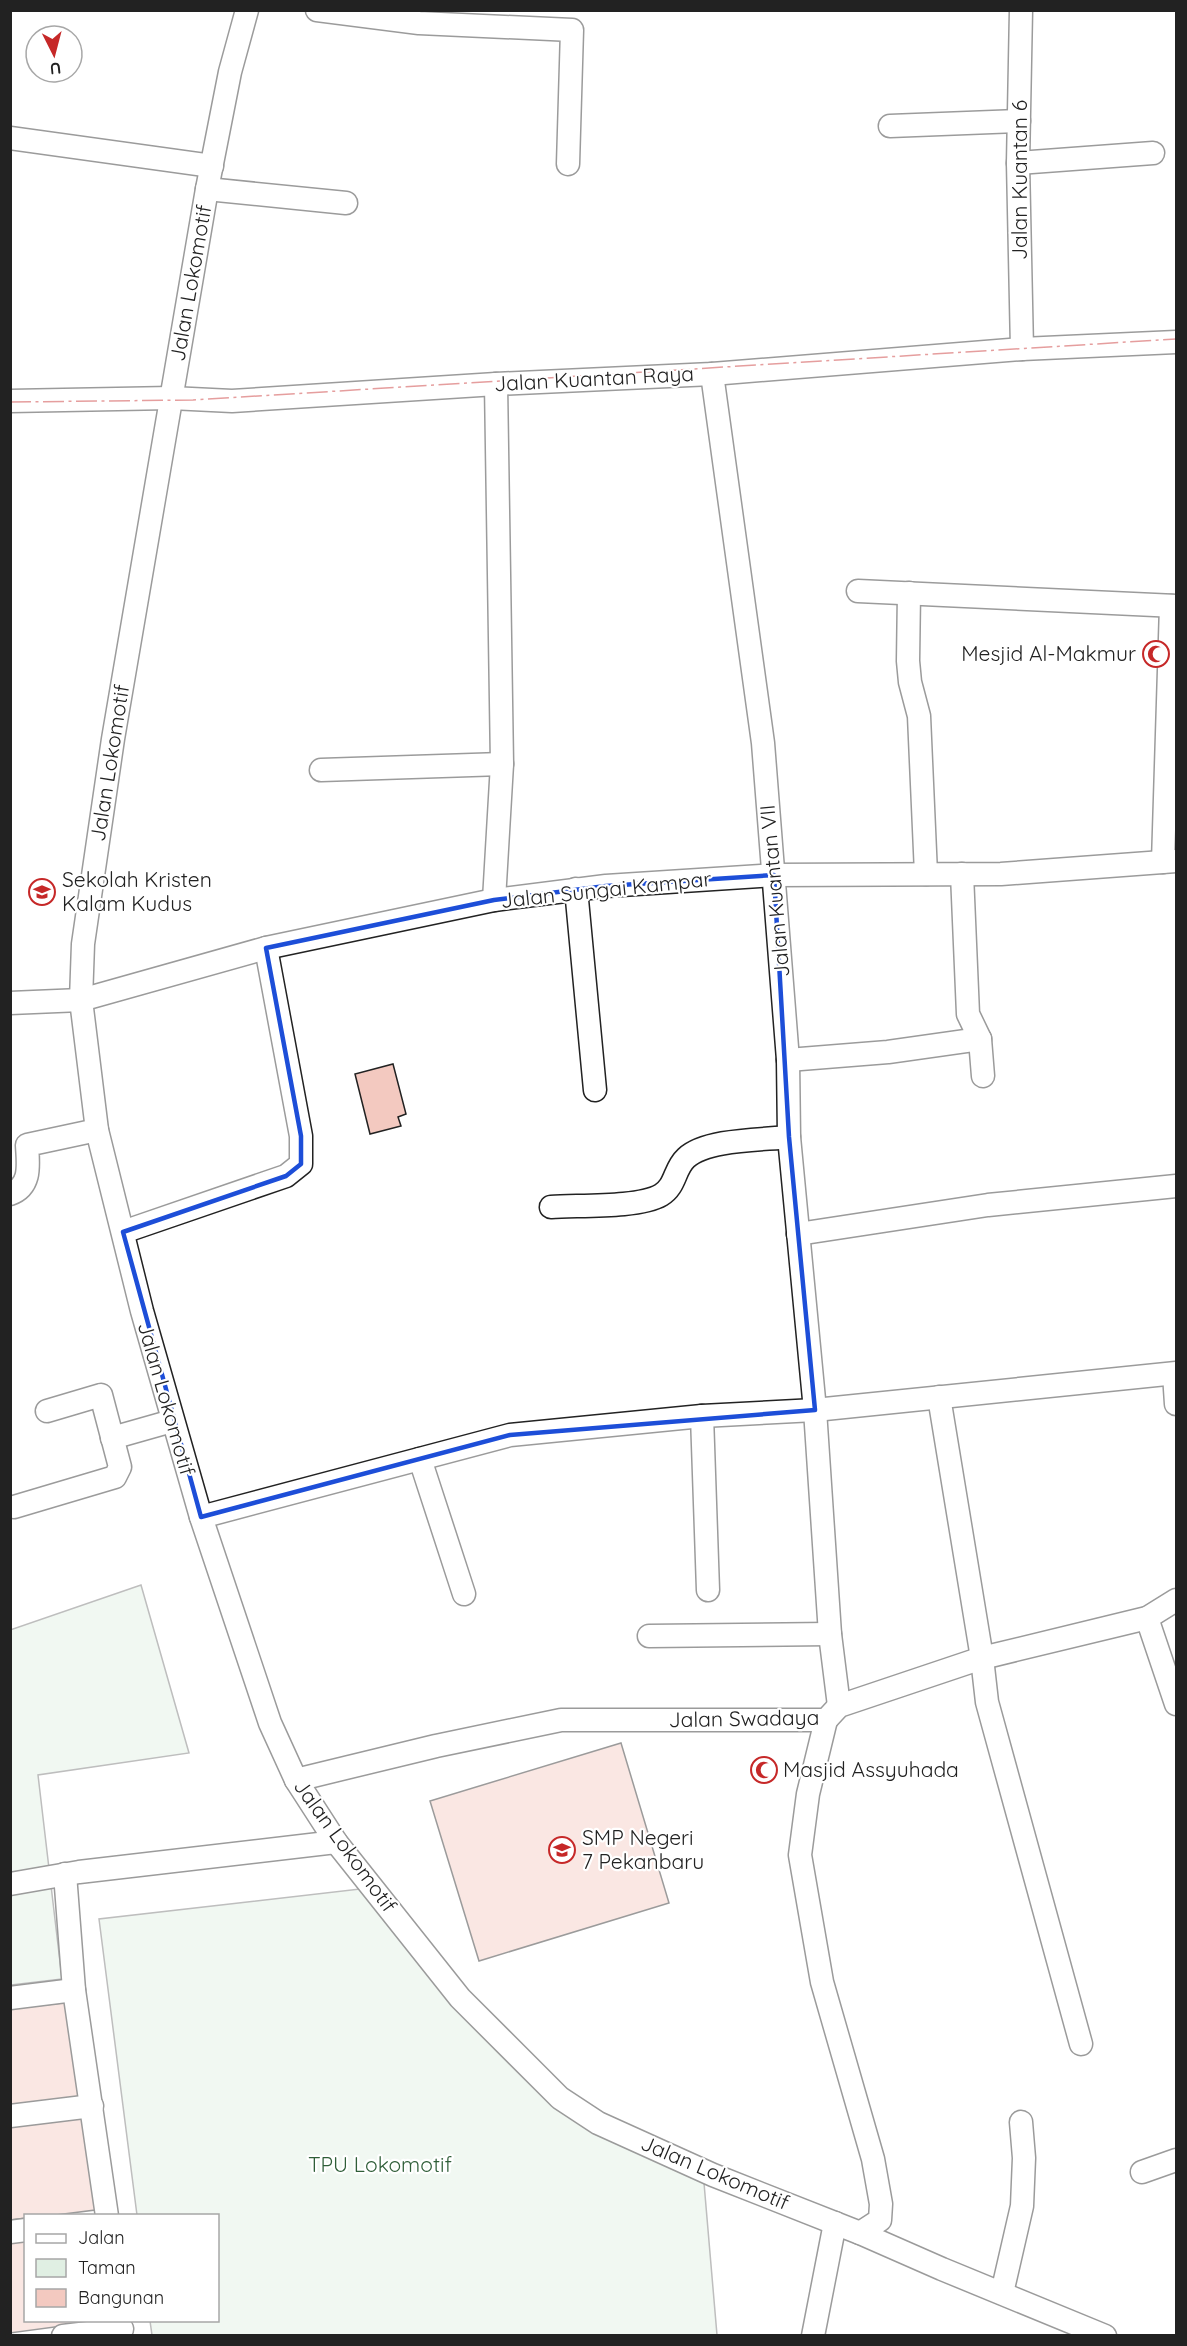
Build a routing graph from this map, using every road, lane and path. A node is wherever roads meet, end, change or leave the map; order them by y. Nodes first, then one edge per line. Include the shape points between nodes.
1 (247, 10) edge
2 (317, 10) edge
3 (1022, 10) edge
4 (420, 17) edge
5 (532, 19) edge
6 (1019, 121) junction
7 (890, 126) dead end
8 (10, 138) edge
9 (1153, 153) dead end
10 (1018, 163) junction
11 (568, 164) dead end
12 (212, 166) junction
13 (207, 189) junction
14 (346, 202) dead end
15 (1176, 342) edge
16 (1022, 349) junction
17 (712, 374) junction
18 (496, 384) junction
19 (171, 398) junction
20 (10, 401) edge
21 (858, 591) dead end
22 (909, 593) junction
23 (1174, 606) edge
24 (502, 764) junction
25 (321, 770) dead end
26 (1170, 862) edge
27 (926, 874) junction
28 (962, 874) junction
29 (774, 875) junction
30 (576, 889) junction
31 (494, 900) junction
32 (266, 948) junction
33 (81, 1000) junction
34 (10, 1003) edge
35 (980, 1040) junction
36 (788, 1060) junction
37 (983, 1077) dead end
38 (595, 1090) dead end
39 (97, 1130) junction
40 (789, 1137) junction
41 (19, 1140) edge
42 (1176, 1186) edge
43 (10, 1194) edge
44 (551, 1207) dead end
45 (123, 1232) junction
46 (798, 1234) junction
47 (1175, 1373) edge
48 (939, 1397) junction
49 (1176, 1404) edge
50 (47, 1410) dead end
51 (815, 1410) junction
52 (702, 1416) junction
53 (172, 1421) junction
54 (112, 1438) junction
55 (420, 1459) junction
56 (14, 1507) dead end
57 (201, 1517) junction
58 (708, 1590) dead end
59 (464, 1594) dead end
60 (1176, 1600) edge
61 (1147, 1618) junction
62 (830, 1634) junction
63 (650, 1636) dead end
64 (982, 1658) junction
65 (1176, 1704) edge
66 (832, 1713) junction
67 (296, 1780) junction
68 (336, 1842) junction
69 (65, 1874) junction
70 (10, 1884) edge
71 (74, 1990) junction
72 (10, 1998) edge
73 (1081, 2044) dead end
74 (92, 2106) junction
75 (10, 2116) edge
76 (1021, 2122) dead end
77 (1176, 2160) edge
78 (1142, 2172) dead end
79 (106, 2214) edge
80 (835, 2223) junction
81 (860, 2233) junction
82 (1002, 2293) junction
83 (122, 2328) edge
84 (63, 2336) edge
85 (813, 2336) edge
86 (1105, 2336) edge

1 - 12 street, Jalan Lokomotif via 230,72
2 - 4 street
3 - 6 street, Jalan Kuantan 6
4 - 5 street
5 - 11 street via 572,30
6 - 7 street
6 - 10 street, Jalan Kuantan 6
8 - 12 street
9 - 10 street
10 - 16 street, Jalan Kuantan 6
12 - 13 street, Jalan Lokomotif
13 - 14 street
13 - 19 street, Jalan Lokomotif
15 - 16 street, Jalan Kuantan Raya
16 - 17 street, Jalan Kuantan Raya
17 - 18 street, Jalan Kuantan Raya
17 - 29 street, Jalan Kuantan VII via 763,743
18 - 19 street, Jalan Kuantan Raya via 232,401
18 - 24 street
19 - 20 street, Jalan Kuantan Raya
19 - 33 street, Jalan Lokomotif via 82,944
21 - 22 street
22 - 23 street
22 - 27 street via 908,661 919,716
23 - 26 street
24 - 25 street
24 - 31 street
26 - 28 street, Jalan Sungai Kampar
27 - 28 street, Jalan Sungai Kampar
27 - 29 street, Jalan Sungai Kampar
28 - 35 street via 968,1014
29 - 30 street, Jalan Sungai Kampar
29 - 36 street, Jalan Kuantan VII
30 - 31 street, Jalan Sungai Kampar
30 - 38 street
31 - 32 street, Jalan Sungai Kampar
32 - 33 street, Jalan Sungai Kampar
32 - 45 street via 301,1136 301,1164 286,1176
33 - 34 street, Jalan Sungai Kampar
33 - 39 street, Jalan Lokomotif
35 - 36 street
35 - 37 street
36 - 40 street, Jalan Kuantan VII
39 - 41 street
39 - 45 street, Jalan Lokomotif
40 - 44 street via 730,1143 688,1156 680,1164 671,1187 660,1196 636,1202
40 - 46 street, Jalan Kuantan VII
41 - 43 street via 28,1177 18,1191
42 - 46 street via 988,1205
45 - 53 street, Jalan Lokomotif
46 - 51 street, Jalan Kuantan VII
47 - 48 street
47 - 49 street
48 - 51 street
48 - 64 street
50 - 54 street via 101,1395
51 - 52 street
51 - 62 street, Jalan Kuantan VII
52 - 55 street via 510,1435
52 - 58 street
53 - 54 street
53 - 57 street, Jalan Lokomotif
54 - 56 street via 120,1467 115,1477
55 - 57 street
55 - 59 street
57 - 67 street, Jalan Lokomotif via 270,1723
60 - 61 street, Jalan Swadaya
61 - 64 street, Jalan Swadaya
61 - 65 street
62 - 63 street
62 - 66 street, Jalan Kuantan VII
64 - 66 street, Jalan Swadaya
64 - 73 street via 987,1702
66 - 67 street, Jalan Swadaya via 561,1720
66 - 81 street via 808,1794 800,1855 822,1982 873,2159 881,2204 880,2220
67 - 68 street, Jalan Lokomotif
68 - 69 street
68 - 80 street, Jalan Lokomotif via 460,1998 560,2098 598,2123 713,2175
69 - 70 street
69 - 71 street
71 - 72 street
71 - 74 street
74 - 75 street
74 - 79 street
76 - 82 street via 1022,2206
77 - 78 street
80 - 81 street, Jalan Lokomotif
80 - 85 street
81 - 82 street, Jalan Lokomotif
82 - 86 street, Jalan Lokomotif
83 - 84 street

